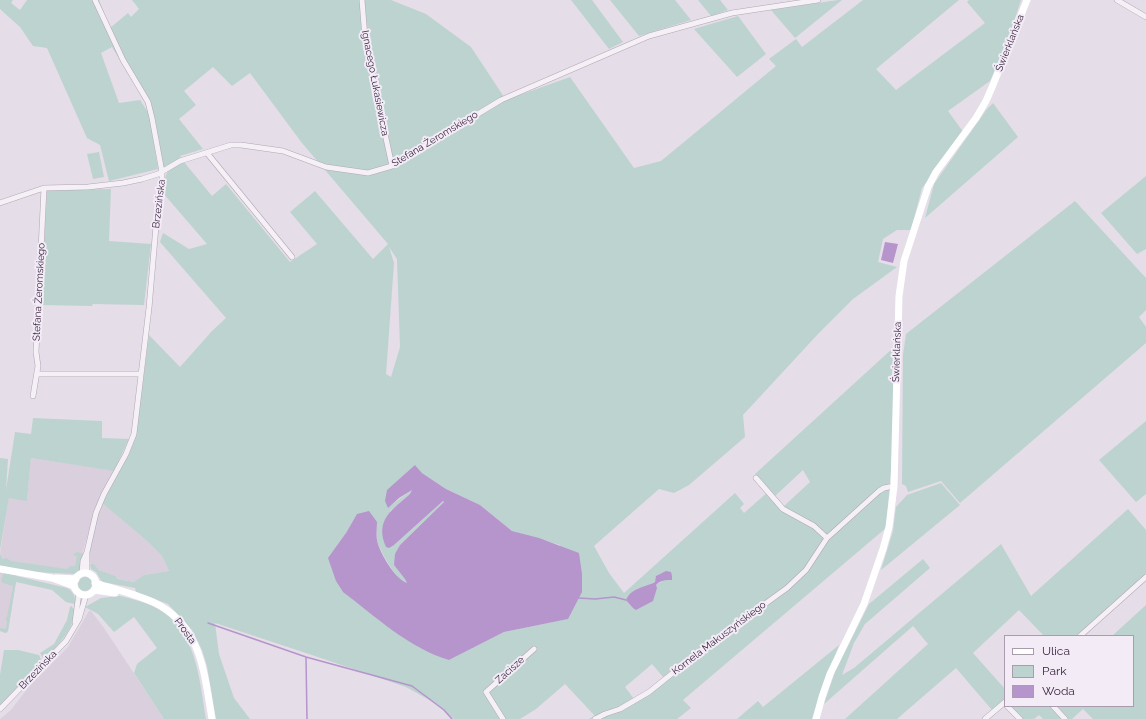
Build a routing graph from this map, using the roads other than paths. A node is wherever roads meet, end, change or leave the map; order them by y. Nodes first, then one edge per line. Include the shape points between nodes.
1 (95, 0) edge
2 (362, 0) edge
3 (818, 0) edge
4 (1027, 0) edge
5 (1117, 0) edge
6 (1146, 17) edge
7 (207, 153) junction
8 (392, 166) junction
9 (162, 172) junction
10 (44, 188) junction
11 (0, 203) edge
12 (292, 257) dead end
13 (37, 374) junction
14 (141, 374) junction
15 (33, 396) dead end
16 (756, 478) dead end
17 (894, 486) junction
18 (827, 538) junction
19 (0, 568) edge
20 (1146, 577) edge
21 (80, 578) junction
22 (94, 587) junction
23 (83, 594) junction
24 (1081, 635) edge
25 (534, 649) dead end
26 (1004, 704) edge
27 (1009, 707) edge
28 (1054, 707) edge
29 (0, 709) edge
30 (989, 718) edge
31 (212, 719) edge
32 (503, 719) edge
33 (595, 719) edge
34 (816, 719) edge
35 (1020, 719) edge
36 (1065, 719) edge

1 - 9 street, Brzezińska via 123,60 148,102
2 - 8 street, Ignacego Łukasiewicza via 366,46
3 - 8 street, Stefana Żeromskiego via 732,13 649,36 501,100
4 - 17 street, Świerklańska via 986,101 928,187 904,261 898,308
5 - 6 street
7 - 8 street, Stefana Żeromskiego via 231,145 241,145 283,151 326,167 368,172
7 - 9 street, Stefana Żeromskiego via 180,161
7 - 12 street
9 - 10 street, Stefana Żeromskiego via 123,183
9 - 14 street, Brzezińska
10 - 11 street, Stefana Żeromskiego
10 - 13 street, Stefana Żeromskiego
13 - 14 street
13 - 15 street, Stefana Żeromskiego
14 - 21 street, Brzezińska via 132,439 96,513
16 - 18 street via 783,509 815,527
17 - 18 street, Kornela Makuszyńskiego via 879,491
17 - 34 street, Świerklańska via 889,527 879,561 859,614 830,674
18 - 33 street, Kornela Makuszyńskiego via 806,570 787,588 704,648 649,692 620,709
19 - 21 street via 63,580
20 - 24 street
21 - 22 street via 93,578
21 - 23 street via 76,590
22 - 23 street
22 - 31 street, Prosta via 150,601 180,621 190,634 201,662
23 - 29 street, Brzezińska via 73,628 62,645
25 - 32 street, Zacisze via 486,692
26 - 30 street
27 - 35 street
28 - 36 street

